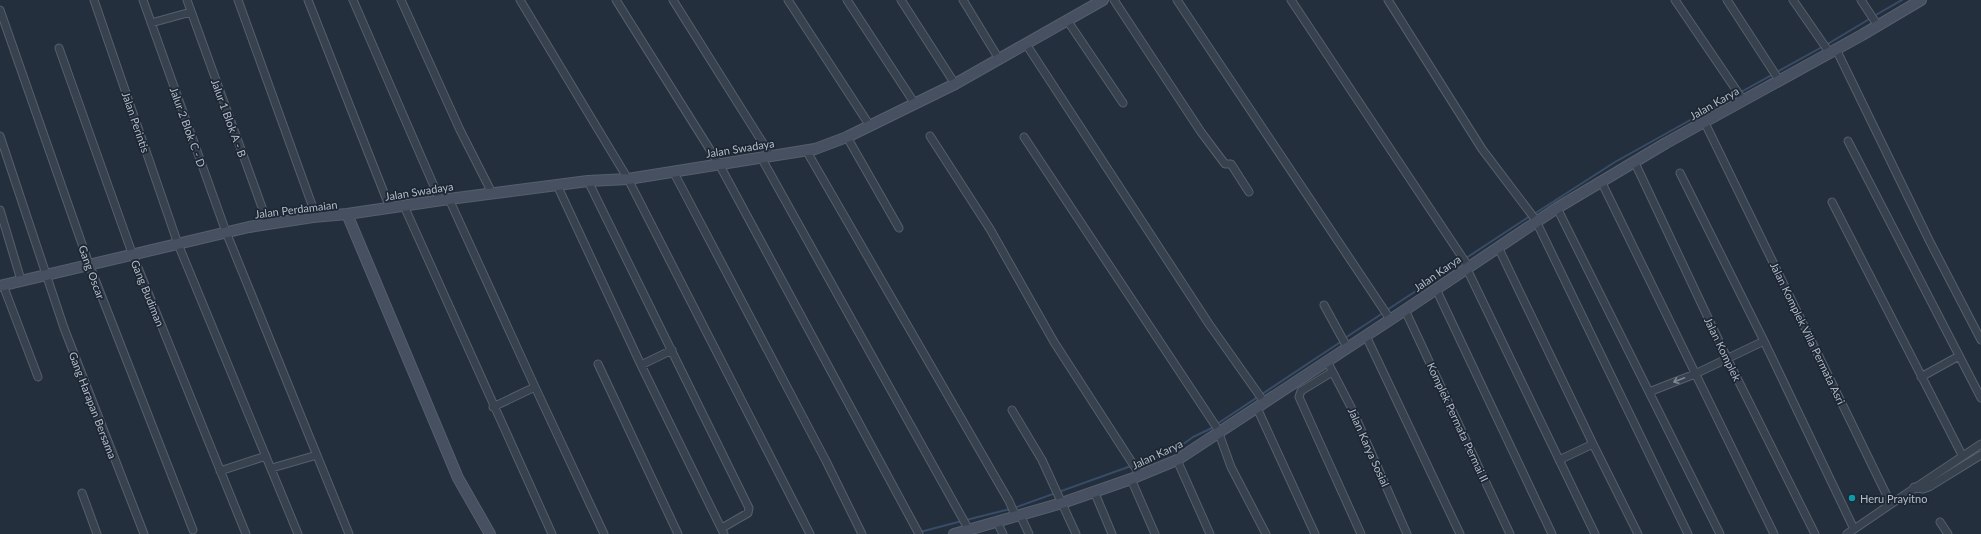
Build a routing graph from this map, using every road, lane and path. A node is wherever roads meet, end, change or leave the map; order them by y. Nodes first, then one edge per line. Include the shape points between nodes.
1 (94, 0) edge
2 (143, 0) edge
3 (187, 0) edge
4 (238, 0) edge
5 (308, 0) edge
6 (353, 0) edge
7 (401, 0) edge
8 (520, 0) edge
9 (616, 0) edge
10 (673, 0) edge
11 (788, 0) edge
12 (847, 0) edge
13 (901, 0) edge
14 (963, 0) edge
15 (1101, 0) edge
16 (1114, 0) edge
17 (1177, 0) edge
18 (1291, 0) edge
19 (1388, 0) edge
20 (1676, 0) edge
21 (1727, 0) edge
22 (1793, 0) edge
23 (1861, 0) edge
24 (1922, 0) edge
25 (0, 10) edge
26 (191, 12) junction
27 (1068, 20) junction
28 (151, 23) junction
29 (1878, 26) junction
30 (1026, 44) junction
31 (59, 48) dead end
32 (1829, 48) junction
33 (1000, 59) junction
34 (1778, 78) junction
35 (955, 84) junction
36 (1742, 98) junction
37 (915, 104) junction
38 (1123, 104) dead end
39 (1705, 123) junction
40 (870, 126) junction
41 (0, 136) edge
42 (930, 136) dead end
43 (847, 137) junction
44 (1024, 137) dead end
45 (1848, 141) dead end
46 (806, 150) junction
47 (766, 157) junction
48 (1635, 163) junction
49 (719, 164) junction
50 (673, 171) junction
51 (1680, 173) dead end
52 (628, 179) junction
53 (588, 181) junction
54 (1601, 181) junction
55 (557, 185) junction
56 (1249, 192) dead end
57 (492, 193) junction
58 (444, 199) junction
59 (1832, 202) dead end
60 (404, 206) junction
61 (390, 208) junction
62 (1557, 208) junction
63 (0, 210) edge
64 (347, 214) junction
65 (316, 216) junction
66 (1535, 220) junction
67 (268, 224) junction
68 (899, 228) dead end
69 (226, 232) junction
70 (178, 244) junction
71 (1498, 247) junction
72 (132, 253) junction
73 (89, 264) junction
74 (1467, 265) junction
75 (45, 276) junction
76 (21, 280) junction
77 (2, 285) edge
78 (1436, 289) junction
79 (1324, 305) dead end
80 (1405, 310) junction
81 (1389, 318) junction
82 (1366, 336) junction
83 (1981, 340) edge
84 (1764, 341) junction
85 (1347, 346) junction
86 (672, 350) junction
87 (1959, 356) junction
88 (1727, 358) junction
89 (1327, 362) junction
90 (598, 364) dead end
91 (641, 365) junction
92 (1332, 372) junction
93 (1695, 374) junction
94 (38, 377) dead end
95 (1920, 377) junction
96 (534, 387) junction
97 (1649, 392) junction
98 (1981, 398) edge
99 (1261, 404) junction
100 (493, 406) junction
101 (1012, 410) dead end
102 (1217, 427) junction
103 (1593, 444) junction
104 (1981, 444) edge
105 (317, 455) junction
106 (1962, 455) junction
107 (1981, 455) edge
108 (266, 456) junction
109 (1177, 460) junction
110 (1559, 460) junction
111 (272, 468) junction
112 (220, 471) junction
113 (1136, 476) junction
114 (1914, 487) junction
115 (1094, 491) junction
116 (82, 493) dead end
117 (1060, 498) junction
118 (1891, 504) junction
119 (1017, 514) junction
120 (998, 522) junction
121 (1940, 522) dead end
122 (1854, 529) junction
123 (193, 530) dead end
124 (723, 531) edge
125 (963, 531) edge
126 (97, 534) edge
127 (144, 534) edge
128 (246, 534) edge
129 (298, 534) edge
130 (349, 534) edge
131 (490, 534) edge
132 (552, 534) edge
133 (604, 534) edge
134 (678, 534) edge
135 (810, 534) edge
136 (862, 534) edge
137 (919, 534) edge
138 (1003, 534) edge
139 (1029, 534) edge
140 (1076, 534) edge
141 (1112, 534) edge
142 (1155, 534) edge
143 (1210, 534) edge
144 (1266, 534) edge
145 (1315, 534) edge
146 (1361, 534) edge
147 (1407, 534) edge
148 (1460, 534) edge
149 (1510, 534) edge
150 (1552, 534) edge
151 (1595, 534) edge
152 (1638, 534) edge
153 (1688, 534) edge
154 (1720, 534) edge
155 (1774, 534) edge
156 (1815, 534) edge
157 (1847, 534) edge
158 (1948, 534) edge

1 - 70 street, Jalan Perintis
2 - 28 street, Jalur 2 Blok C - D
3 - 26 street, Jalur 1 Blok A - B
4 - 65 street
5 - 61 street
6 - 58 street
7 - 57 street via 460,130
8 - 52 street
9 - 49 street
10 - 47 street
11 - 40 street
12 - 37 street
13 - 35 street
14 - 33 street
15 - 27 street, Jalan Swadaya
16 - 56 street via 1201,132 1225,164 1232,166
17 - 81 street
18 - 74 street
19 - 66 street via 1482,149
20 - 36 street
21 - 34 street
22 - 32 street
23 - 29 street
24 - 29 street, Jalan Karya
25 - 73 street, Gang Oscar
26 - 28 street
26 - 67 street, Jalur 1 Blok A - B
27 - 30 street, Jalan Swadaya
27 - 38 street
28 - 69 street, Jalur 2 Blok C - D
29 - 32 street, Jalan Karya
30 - 33 street, Jalan Swadaya
30 - 99 street via 1161,252 1257,391
31 - 72 street, Gang Budiman
32 - 34 street, Jalan Karya
32 - 83 street
33 - 35 street, Jalan Swadaya
34 - 36 street, Jalan Karya
35 - 37 street, Jalan Swadaya
36 - 39 street, Jalan Karya
37 - 40 street, Jalan Swadaya
39 - 48 street, Jalan Karya
39 - 118 street, Jalan Komplek Villa Permata Asri
40 - 43 street, Jalan Swadaya
41 - 75 street, Gang Harapan Bersama
42 - 113 street via 990,229 1054,342 1129,460
43 - 46 street, Jalan Swadaya
43 - 68 street
44 - 102 street
45 - 87 street
46 - 47 street, Jalan Swadaya
46 - 119 street
47 - 49 street, Jalan Swadaya
47 - 125 street via 960,514
48 - 54 street, Jalan Karya
48 - 88 street, Jalan Komplek
49 - 50 street, Jalan Swadaya
49 - 137 street
50 - 52 street, Jalan Swadaya
50 - 136 street via 823,454
51 - 84 street
52 - 53 street, Jalan Swadaya
52 - 135 street
53 - 55 street, Jalan Swadaya
53 - 86 street
54 - 62 street, Jalan Karya
54 - 93 street
55 - 57 street, Jalan Swadaya
55 - 91 street
57 - 58 street, Jalan Swadaya
58 - 60 street, Jalan Swadaya
58 - 96 street
59 - 95 street
60 - 61 street, Jalan Swadaya
60 - 100 street
61 - 64 street, Jalan Swadaya
62 - 66 street, Jalan Karya
62 - 97 street
63 - 76 street
64 - 65 street, Jalan Perdamaian
64 - 131 street, Jalan Perdamaian via 458,478
65 - 67 street, Jalan Perdamaian
66 - 71 street, Jalan Karya
66 - 153 street
67 - 69 street, Jalan Perdamaian
69 - 70 street, Jalan Perdamaian
69 - 105 street, Jalur 2 Blok C - D
70 - 72 street, Jalan Perdamaian
70 - 108 street, Jalan Perintis
71 - 74 street, Jalan Karya
71 - 103 street
72 - 73 street, Jalan Perdamaian
72 - 112 street, Gang Budiman
73 - 75 street, Jalan Perdamaian
73 - 123 street, Gang Oscar
74 - 78 street, Jalan Karya
74 - 110 street
75 - 76 street, Jalan Perdamaian
75 - 127 street, Gang Harapan Bersama
76 - 77 street, Jalan Perdamaian
77 - 94 street
78 - 80 street, Jalan Karya
78 - 150 street
79 - 85 street
80 - 81 street, Jalan Karya
80 - 149 street, Komplek Permata Permai II
81 - 82 street, Jalan Karya
82 - 85 street, Jalan Karya
82 - 148 street
84 - 88 street
84 - 122 street
85 - 89 street, Jalan Karya
86 - 91 street
86 - 124 street via 749,508 748,513
87 - 95 street
87 - 98 street
88 - 93 street
88 - 156 street, Jalan Komplek
89 - 92 street, Jalan Karya Sosial
89 - 99 street, Jalan Karya
90 - 134 street
91 - 124 street
92 - 146 street via 1301,391 1299,397
92 - 147 street, Jalan Karya Sosial via 1352,409
93 -> 97 street
93 - 155 street
95 - 106 street
96 - 100 street
96 - 133 street
97 - 154 street
99 - 102 street, Jalan Karya
99 - 145 street
100 - 132 street
101 - 117 street via 1042,460
102 - 109 street, Jalan Karya
102 - 144 street via 1231,467
103 - 110 street
103 - 152 street
104 - 106 street
105 - 111 street
105 - 130 street, Jalur 2 Blok C - D
106 - 114 street
107 - 114 street via 1929,487
108 - 111 street, Jalan Perintis
108 - 112 street
109 - 113 street, Jalan Karya
109 - 143 street
110 - 151 street
111 - 129 street, Jalan Perintis
112 - 128 street, Gang Budiman
113 - 115 street, Jalan Karya
113 - 142 street
114 - 118 street
115 - 117 street, Jalan Karya
115 - 141 street
116 - 126 street
117 - 119 street, Jalan Karya
117 - 140 street
118 - 122 street
119 - 120 street, Jalan Karya
119 - 139 street
120 - 125 street, Jalan Karya
120 - 138 street
121 - 158 street
122 - 157 street

